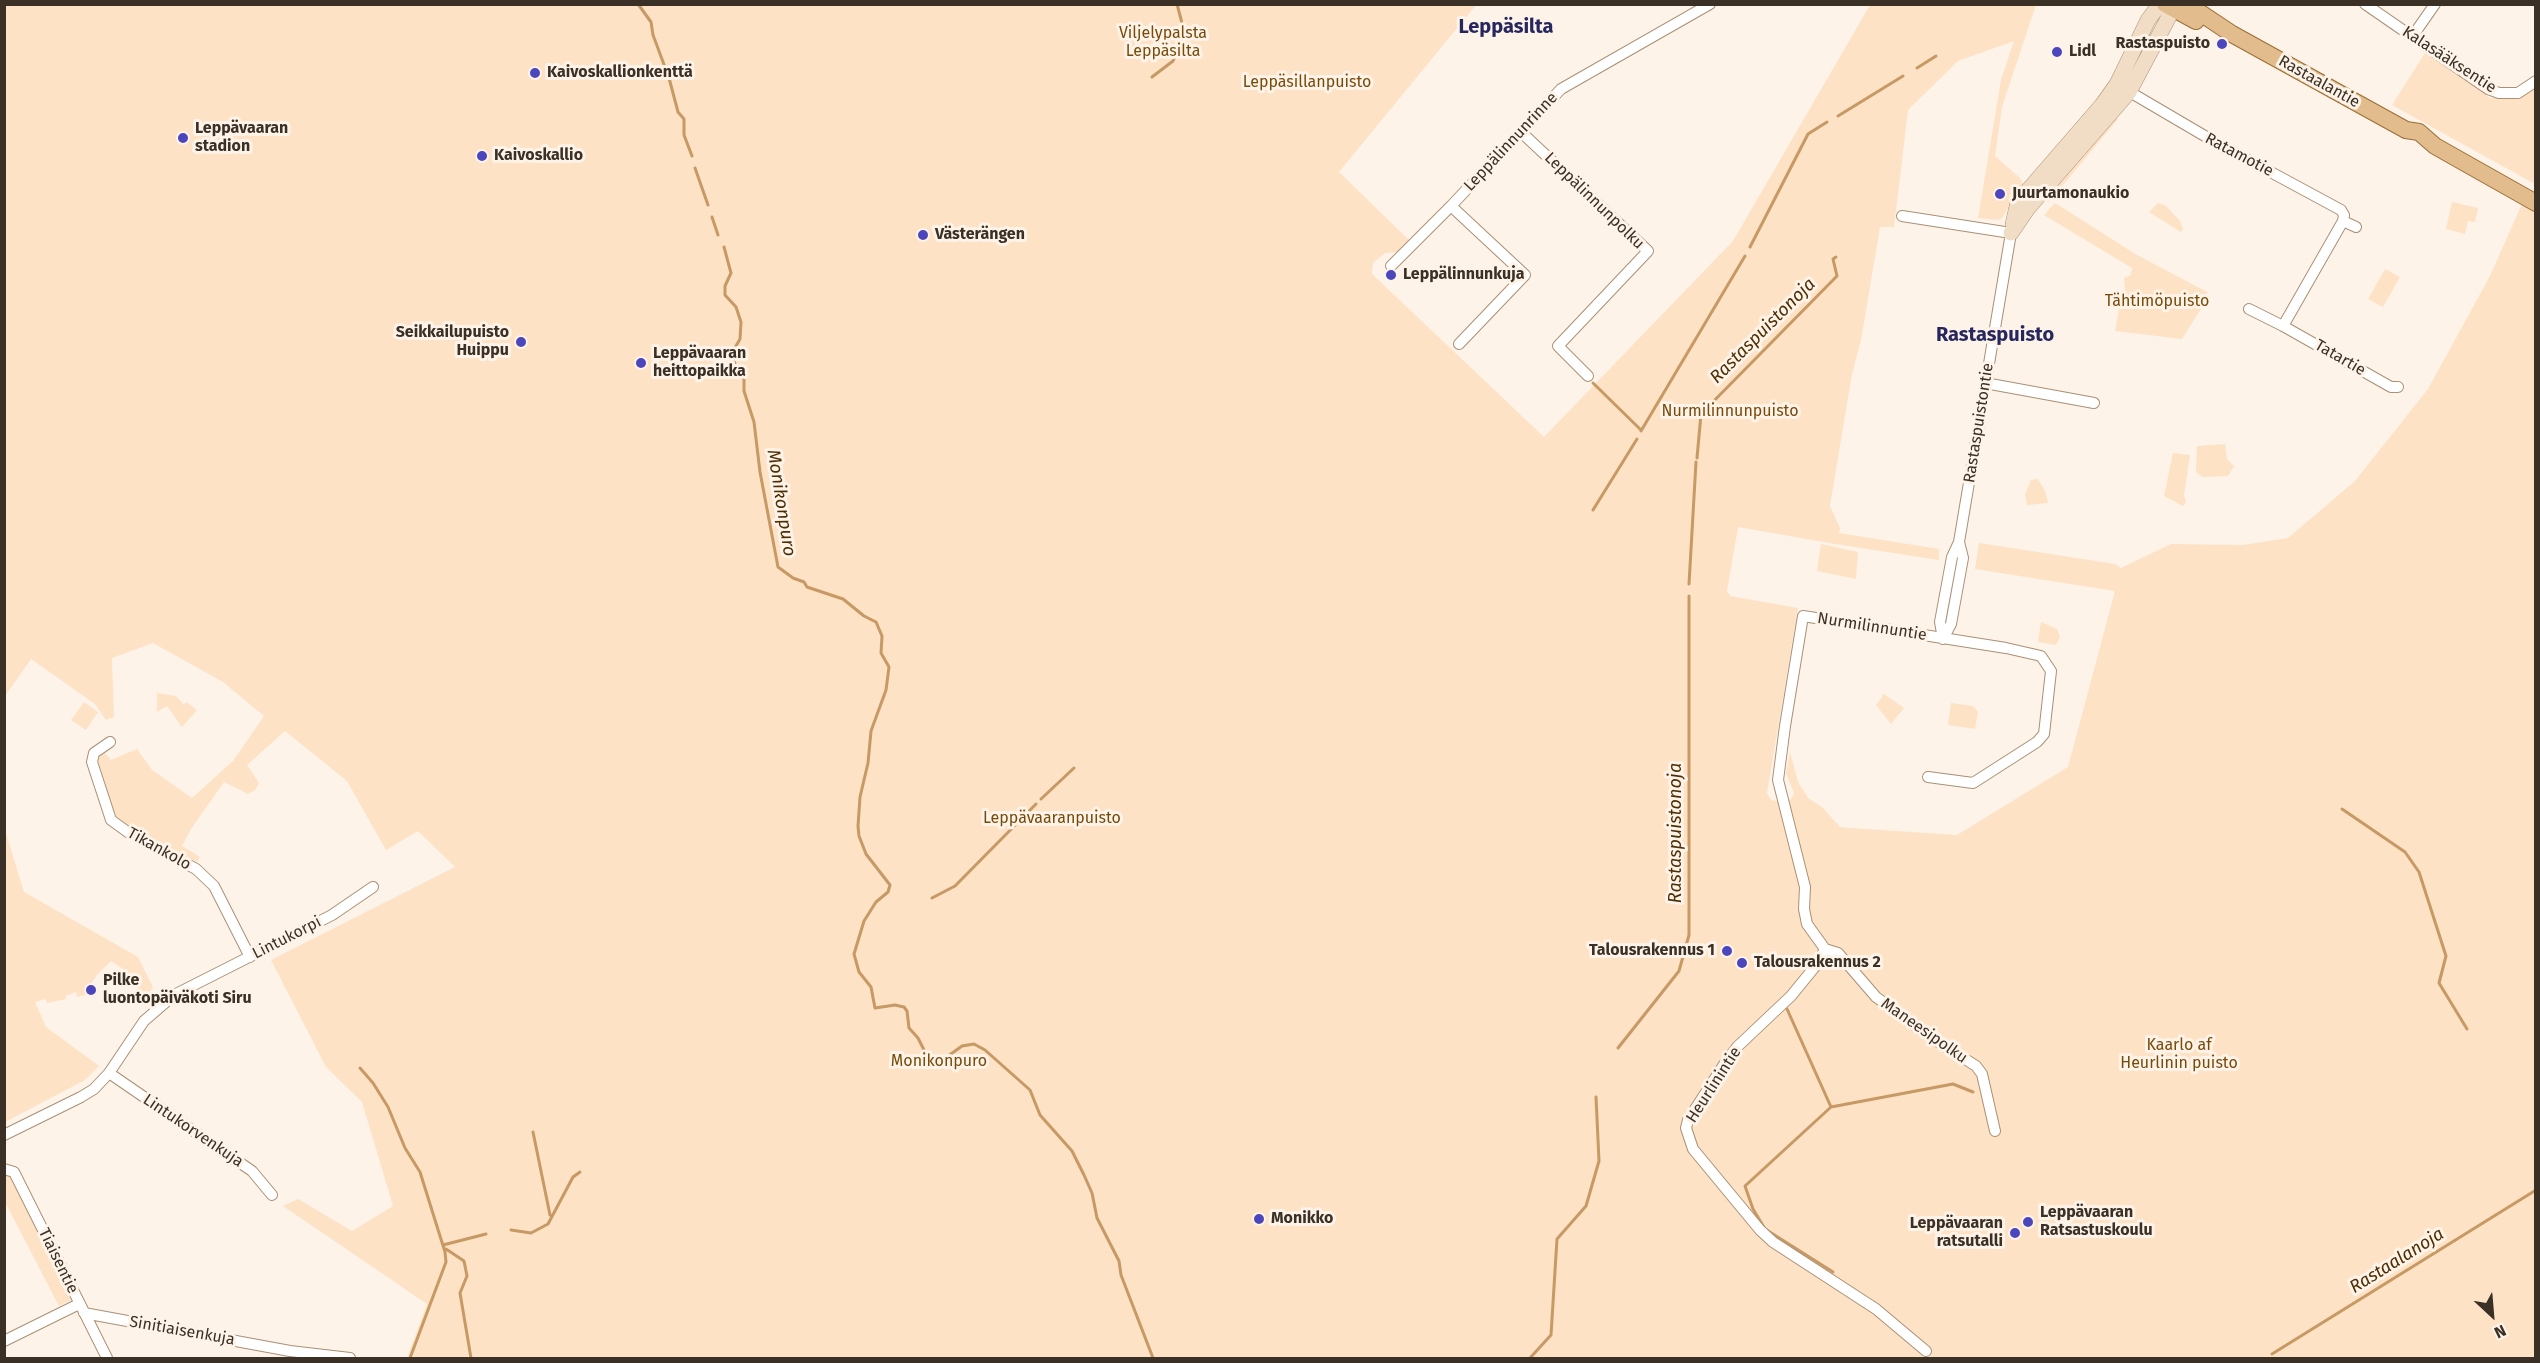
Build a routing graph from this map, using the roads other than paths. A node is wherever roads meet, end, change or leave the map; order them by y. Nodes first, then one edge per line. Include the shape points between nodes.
1 (1710, 4) edge
2 (2365, 4) edge
3 (2435, 4) edge
4 (2171, 5) edge
5 (2412, 37) junction
6 (2535, 81) edge
7 (2123, 88) junction
8 (1521, 132) junction
9 (2535, 203) edge
10 (1451, 206) junction
11 (1902, 216) dead end
12 (2343, 220) junction
13 (2356, 227) dead end
14 (2011, 233) junction
15 (1391, 266) dead end
16 (2249, 309) dead end
17 (2283, 326) junction
18 (1458, 344) dead end
19 (1588, 376) dead end
20 (1985, 383) junction
21 (2398, 387) dead end
22 (2094, 403) dead end
23 (1943, 639) junction
24 (110, 742) dead end
25 (1928, 777) dead end
26 (373, 887) dead end
27 (1825, 949) junction
28 (250, 957) junction
29 (109, 1073) junction
30 (1995, 1131) dead end
31 (4, 1135) edge
32 (4, 1169) edge
33 (272, 1195) dead end
34 (82, 1309) junction
35 (4, 1341) edge
36 (1926, 1351) dead end
37 (290, 1355) edge
38 (107, 1359) edge
39 (350, 1359) edge

1 - 8 street, Leppälinnunrinne via 1565,86
2 - 5 street, Kalasääksentie
3 - 5 street
4 - 7 street, Rastaspuistontie
4 - 9 main road, Rastaalantie via 2199,22 2232,34 2406,130 2419,142 2435,146
5 - 6 street, Kalasääksentie via 2499,93 2518,93
7 - 12 street, Ratamotie via 2341,210
7 - 14 street, Rastaspuistontie via 2103,105 2018,202
8 - 10 street, Leppälinnunrinne
8 - 19 street, Leppälinnunpolku via 1648,250 1558,346
10 - 15 street, Leppälinnunrinne
10 - 18 street via 1525,275
11 - 14 street
12 - 13 street, Ratamotie
12 - 17 street
14 - 20 street, Rastaspuistontie
16 - 17 street, Tatartie
17 - 21 street, Tatartie via 2384,383
20 - 22 street
20 - 23 street, Rastaspuistontie via 1959,542 1963,558 1952,624
23 - 25 street, Nurmilinnuntie via 2041,656 2051,671 2044,734 2037,742 1973,783
23 - 27 street, Nurmilinnuntie via 1803,616 1778,769 1805,887 1807,924
24 - 28 street, Tikankolo via 94,753 92,762 111,820 196,869 214,886
26 - 28 street, Lintukorpi via 332,915
27 - 30 street, Maneesipolku via 1838,953 1876,997 1976,1066 1982,1074
27 - 36 street, Heurlinintie via 1797,990 1725,1063 1688,1120 1688,1135 1693,1149 1773,1242 1876,1309
28 - 29 street, Lintukorpi via 174,995 155,1010 135,1032
29 - 31 street, Lintukorpi via 81,1097
29 - 33 street, Lintukorvenkuja via 252,1171
32 - 34 street, Tiaisentie via 14,1172
34 - 35 street
34 - 37 street, Sinitiaisenkuja
34 - 38 street, Tiaisentie
37 - 39 street, Sinitiaisenkuja

